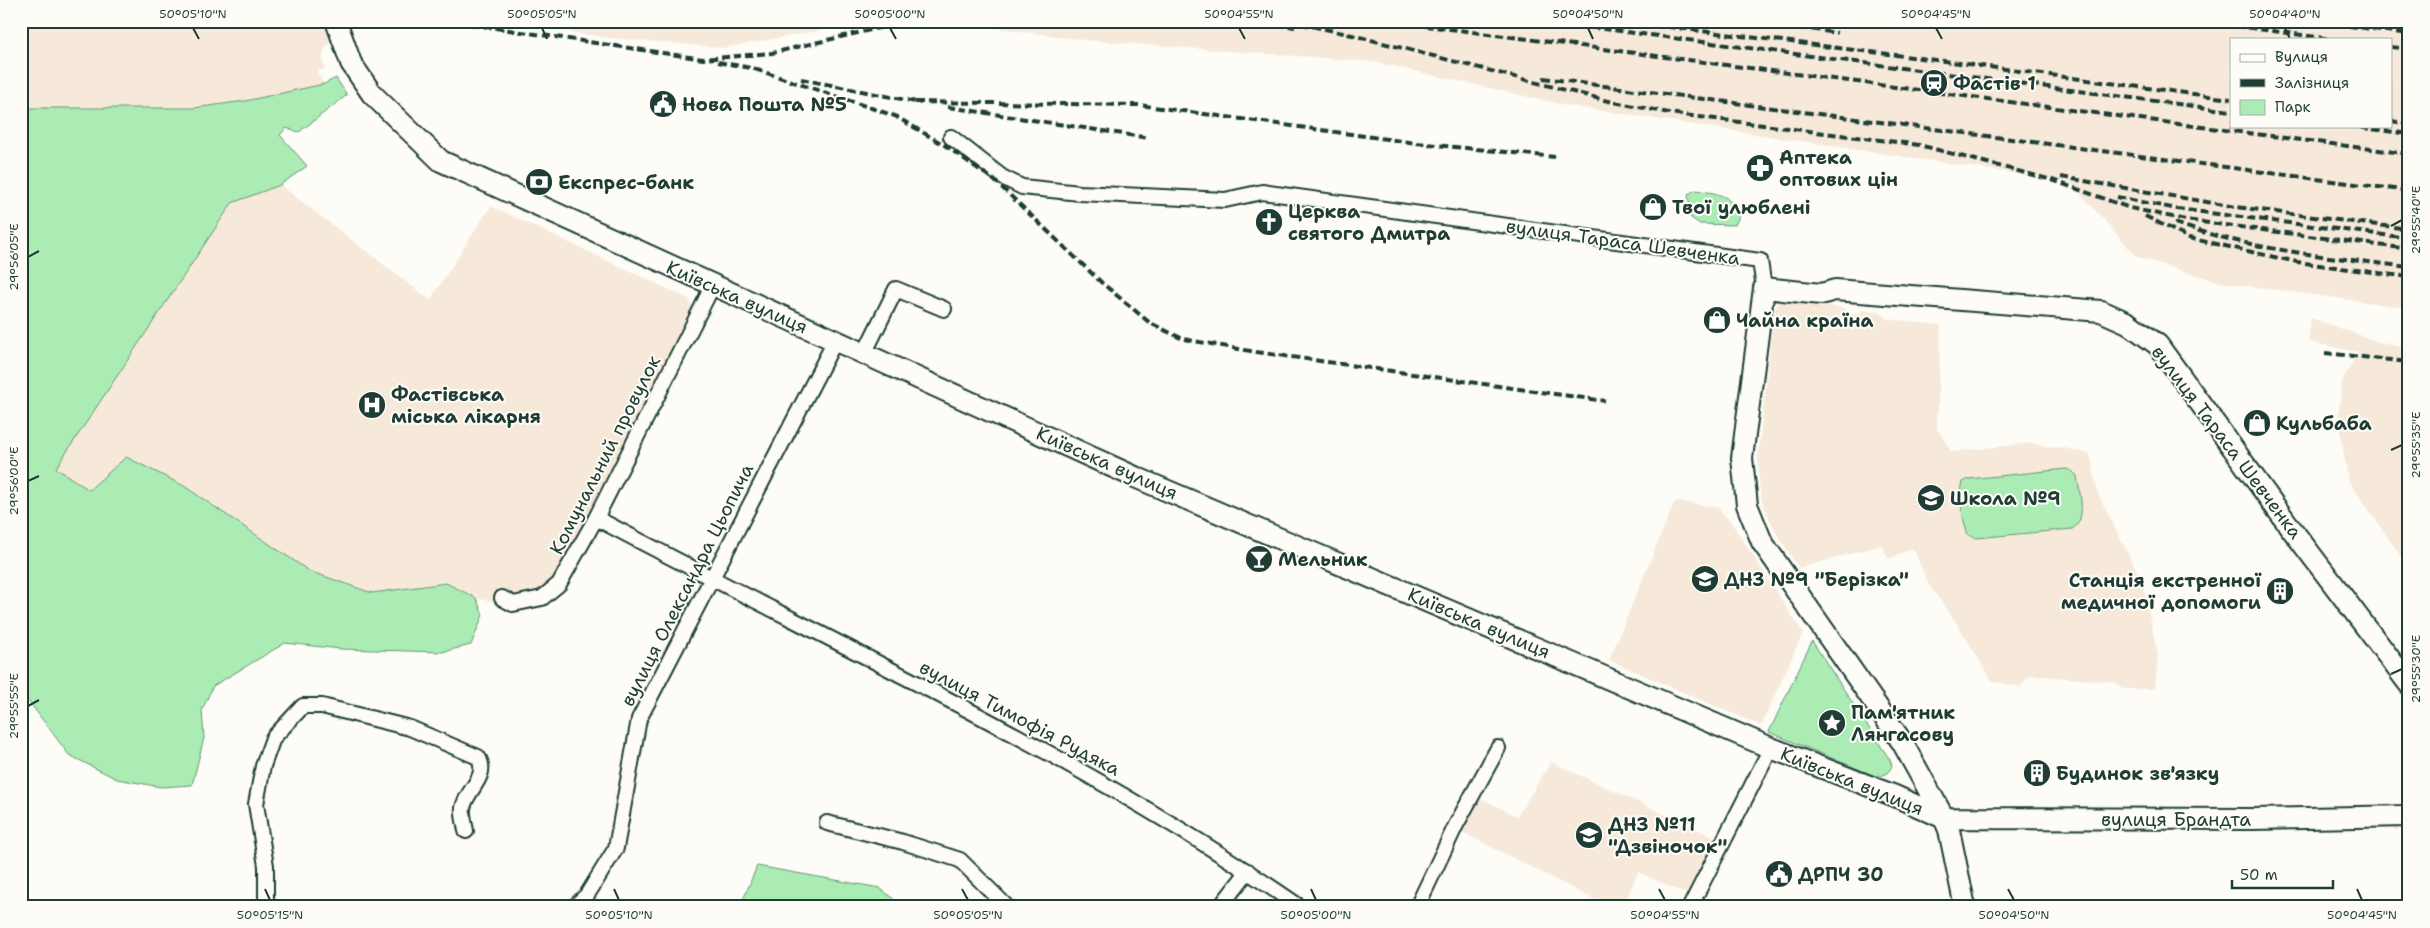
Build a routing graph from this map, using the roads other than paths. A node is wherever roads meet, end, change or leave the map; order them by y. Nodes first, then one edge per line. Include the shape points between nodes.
1 (336, 21) edge
2 (951, 137) dead end
3 (713, 286) junction
4 (1764, 288) junction
5 (944, 309) dead end
6 (835, 341) junction
7 (864, 354) junction
8 (596, 518) junction
9 (712, 580) junction
10 (502, 598) dead end
11 (2409, 684) edge
12 (1498, 748) dead end
13 (1771, 748) junction
14 (2409, 816) edge
15 (1944, 818) junction
16 (827, 823) dead end
17 (466, 832) dead end
18 (1248, 871) junction
19 (266, 907) edge
20 (574, 907) edge
21 (1007, 907) edge
22 (1220, 907) edge
23 (1300, 907) edge
24 (1417, 907) edge
25 (1690, 907) edge
26 (1965, 907) edge

1 - 3 main road, Київська вулиця via 351,64 372,94 440,162
2 - 4 street, вулиця Тараса Шевченка via 1002,177 1022,186 1225,200 1262,192 1760,261
3 - 6 main road, Київська вулиця
3 - 8 street, Комунальний провулок
4 - 11 main road, вулиця Тараса Шевченка via 1821,294 1835,290 2100,311 2128,323 2158,345
4 - 15 main road via 1742,458 1747,505 1762,542 1902,742
5 - 7 street via 896,289
6 - 7 main road, Київська вулиця
6 - 9 street, вулиця Олександра Цьопича
7 - 13 main road, Київська вулиця via 1135,477
8 - 9 street, вулиця Тимофія Рудяка
8 - 10 street, Комунальний провулок via 559,584 542,598 513,604
9 - 18 street, вулиця Тимофія Рудяка via 999,724 1179,827
9 - 20 street, вулиця Олександра Цьопича via 638,719 616,848 587,894
12 - 24 street
13 - 15 main road, Київська вулиця
13 - 25 street
14 - 15 main road, вулиця Брандта
15 - 26 main road
16 - 21 street via 960,860
17 - 19 street via 463,807 482,771 478,757 410,728 322,706 303,706 273,738 263,766 256,804 266,866
18 - 22 street
18 - 23 street, вулиця Тимофія Рудяка

